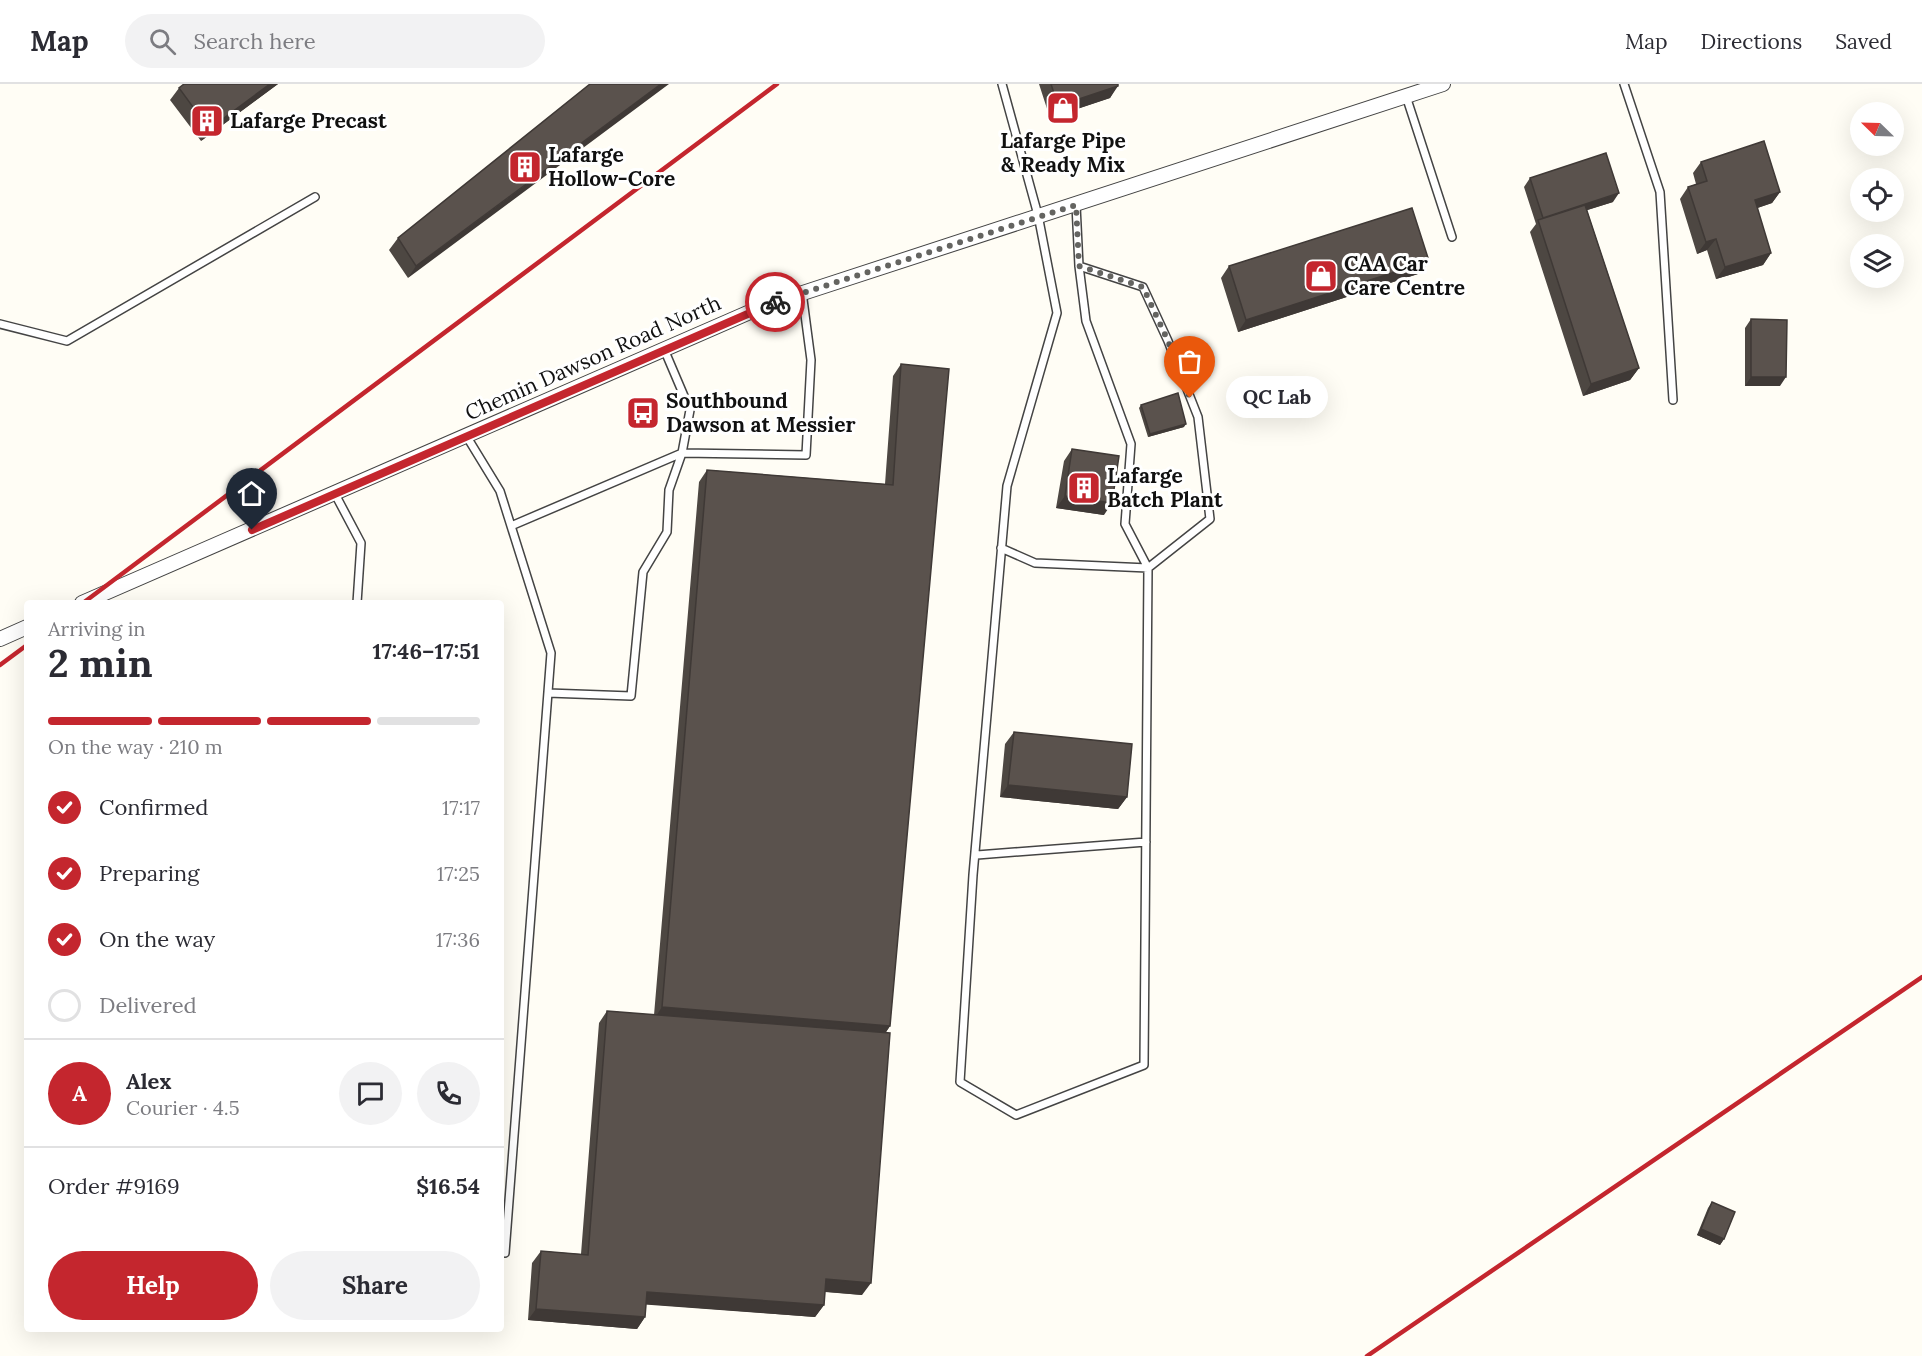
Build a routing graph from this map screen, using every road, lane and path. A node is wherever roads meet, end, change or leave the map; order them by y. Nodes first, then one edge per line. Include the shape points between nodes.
1 (1002, 84) edge
2 (1443, 84) edge
3 (1624, 84) edge
4 (1406, 96) junction
5 (315, 197) dead end
6 (1076, 205) junction
7 (1038, 215) junction
8 (1452, 237) dead end
9 (1079, 266) junction
10 (802, 292) junction
11 (0, 324) edge
12 (664, 349) junction
13 (1673, 400) dead end
14 (467, 437) junction
15 (682, 453) junction
16 (335, 494) junction
17 (512, 526) junction
18 (1001, 548) junction
19 (1149, 568) junction
20 (89, 600) edge
21 (357, 600) edge
22 (24, 628) edge
23 (0, 639) edge
24 (548, 693) junction
25 (1146, 843) junction
26 (977, 855) junction
27 (505, 1253) dead end

1 - 7 lane
2 - 4 street, Chemin Dawson Road North
3 - 13 lane via 1660,192
4 - 6 street, Chemin Dawson Road North
4 - 8 lane
5 - 11 lane via 67,341
6 - 7 street, Chemin Dawson Road North
6 - 9 lane
7 - 10 street, Chemin Dawson Road North
7 - 18 lane via 1057,313 1006,486
9 - 19 lane via 1086,321 1131,444 1125,524
9 - 19 lane via 1143,287 1198,417 1210,519
10 - 12 street, Chemin Dawson Road North
10 - 15 lane via 811,360 806,455
12 - 14 street, Chemin Dawson Road North
12 - 15 lane via 690,410
14 - 16 street, Chemin Dawson Road North
14 - 17 lane via 501,492
15 - 17 lane
15 - 24 lane via 669,490 667,531 643,572 631,696
16 - 20 street, Chemin Dawson Road North
16 - 21 lane via 361,543
17 - 24 lane via 551,653
18 - 19 lane via 1035,562
18 - 26 lane
19 - 25 lane
22 - 23 street
24 - 27 lane
25 - 26 lane
25 - 26 lane via 1144,1065 1016,1115 960,1082

